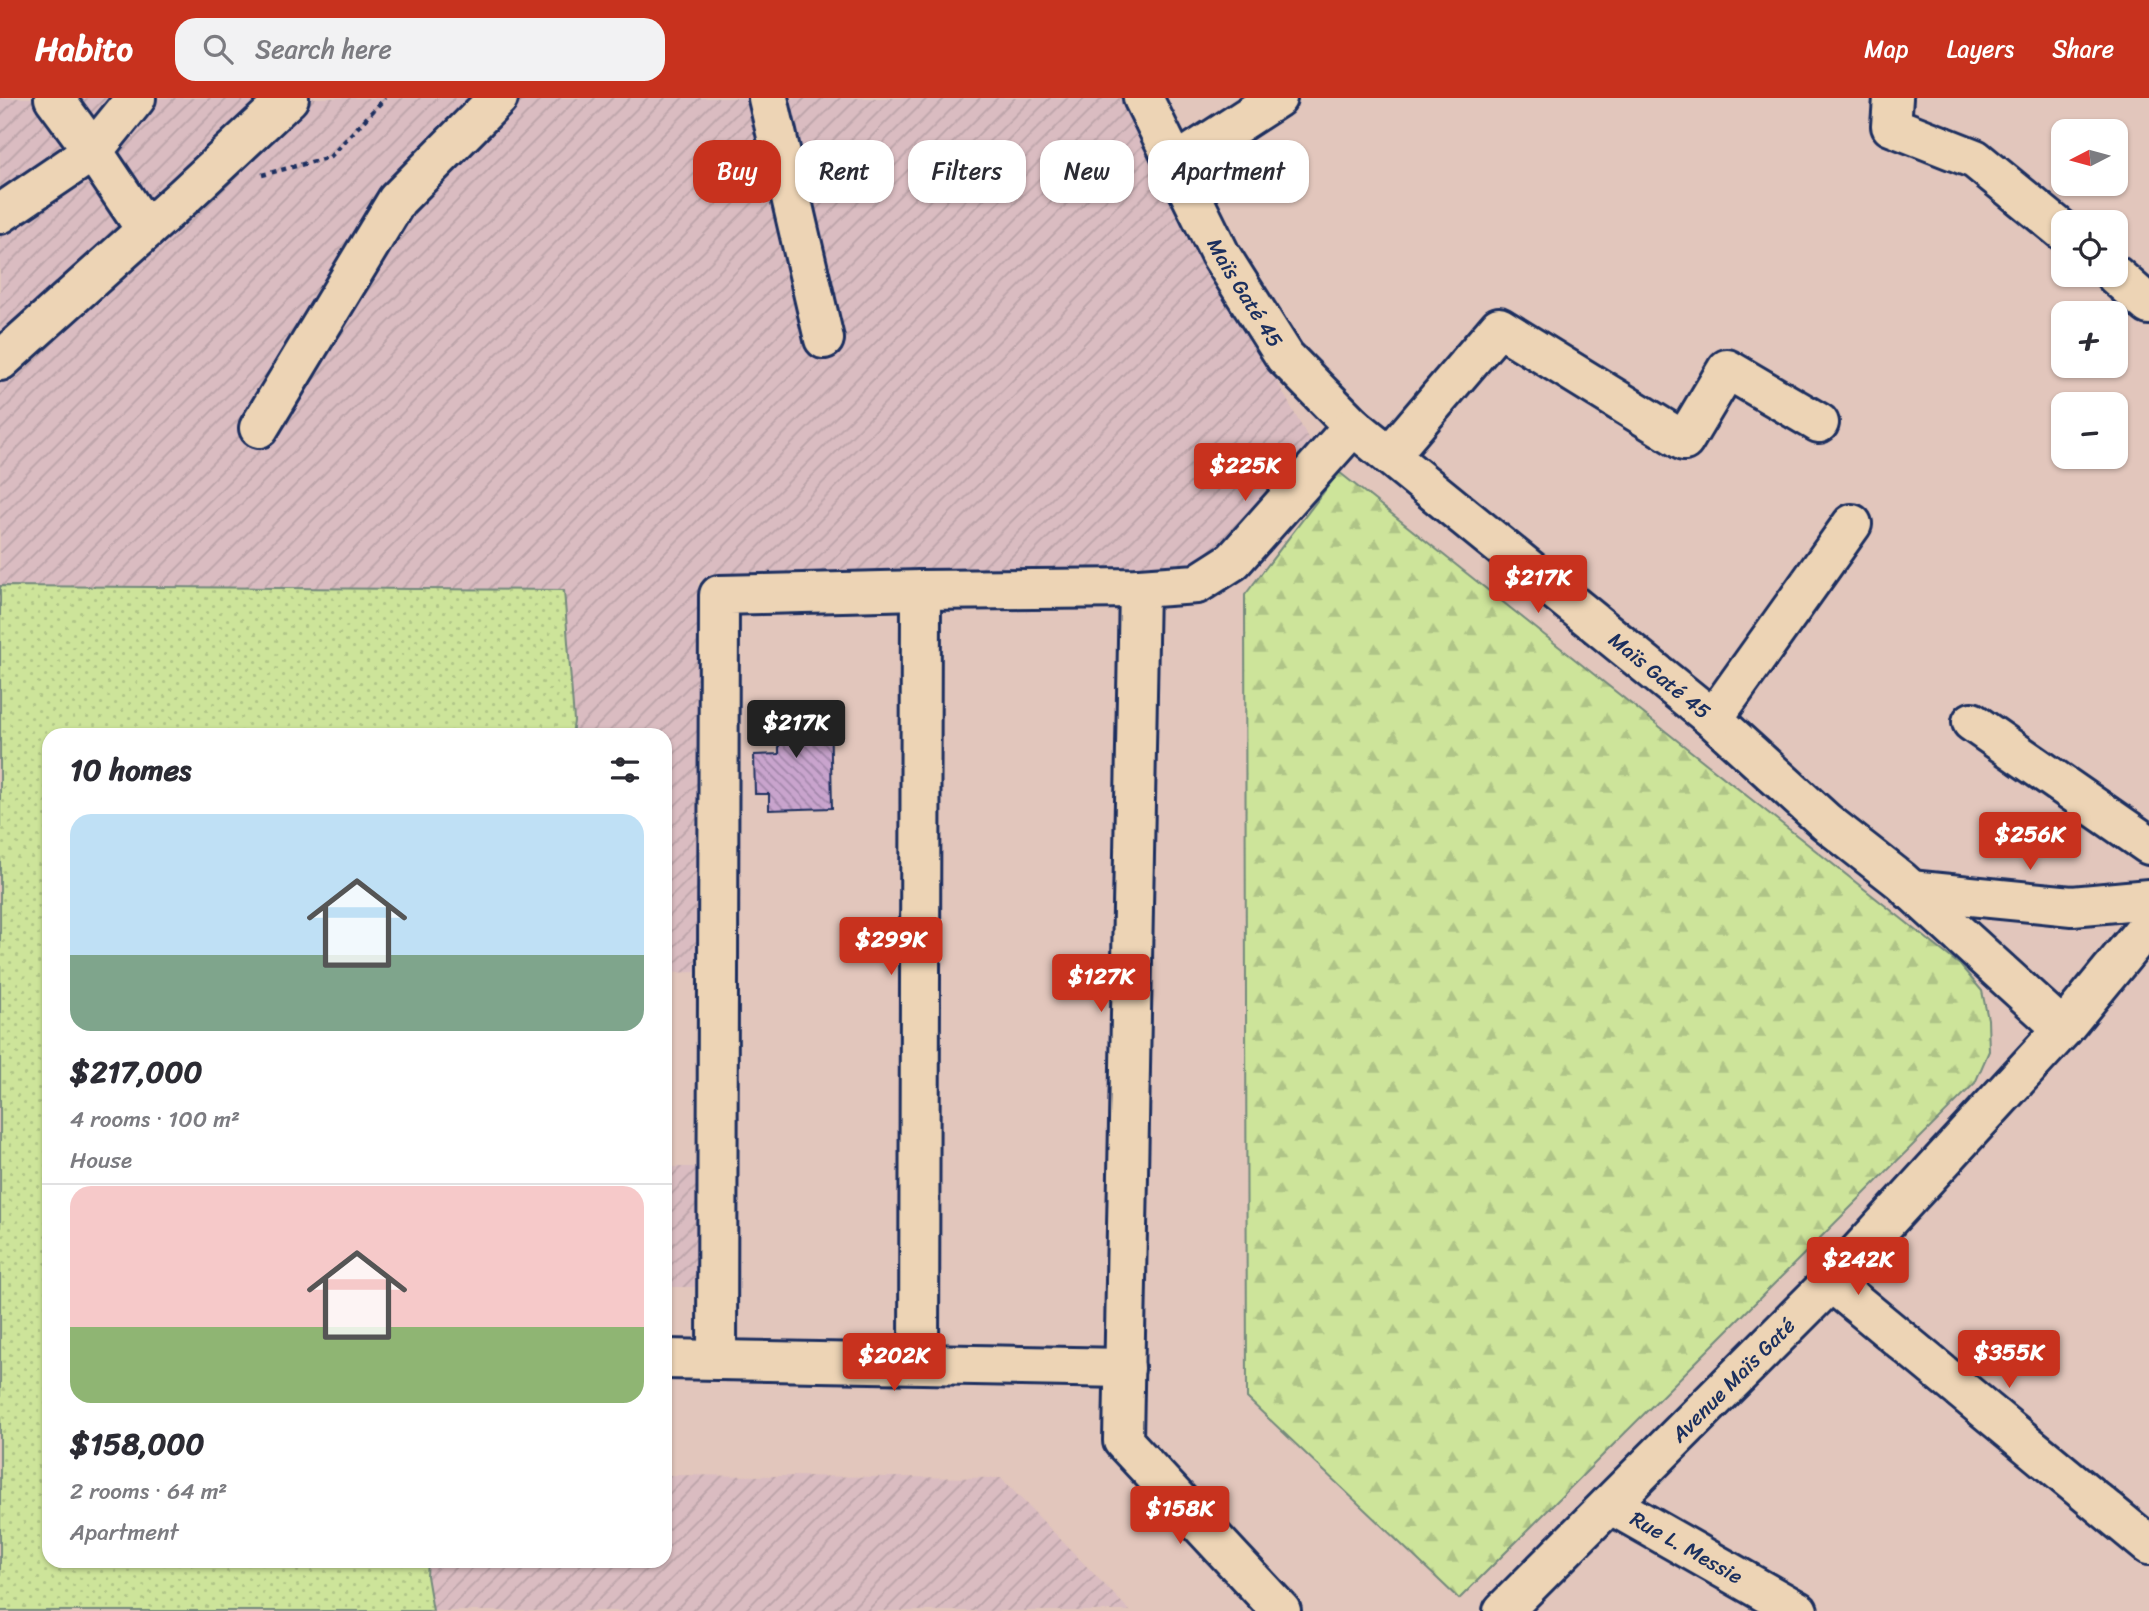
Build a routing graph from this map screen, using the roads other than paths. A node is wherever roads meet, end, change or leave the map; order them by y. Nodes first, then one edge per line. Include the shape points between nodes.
1 (54, 98) edge
2 (136, 98) edge
3 (289, 98) edge
4 (498, 98) edge
5 (768, 98) edge
6 (1143, 98) edge
7 (1277, 98) edge
8 (1893, 98) edge
9 (1165, 140) edge
10 (1212, 140) edge
11 (93, 150) junction
12 (1196, 203) edge
13 (0, 214) edge
14 (2051, 221) edge
15 (145, 230) junction
16 (2128, 286) edge
17 (2149, 305) edge
18 (824, 339) dead end
19 (0, 361) edge
20 (1819, 423) dead end
21 (1353, 426) junction
22 (259, 428) dead end
23 (1390, 456) junction
24 (1852, 524) dead end
25 (1139, 588) junction
26 (921, 590) junction
27 (1713, 719) junction
28 (1972, 722) dead end
29 (2149, 845) edge
30 (1910, 890) junction
31 (2149, 899) edge
32 (2149, 924) edge
33 (2063, 1029) junction
34 (1831, 1282) junction
35 (672, 1359) edge
36 (717, 1360) junction
37 (919, 1363) junction
38 (1125, 1367) junction
39 (1610, 1504) junction
40 (2149, 1545) edge
41 (1281, 1611) edge
42 (1503, 1611) edge
43 (1798, 1611) edge

1 - 11 street
2 - 11 street
3 - 15 street
4 - 22 street via 397,200
5 - 18 street
6 - 9 street, Maïs Gaté 45
7 - 10 street
8 - 14 street via 1891,125 1975,159
11 - 13 street
11 - 15 street
12 - 21 street, Maïs Gaté 45 via 1220,254 1285,357
15 - 19 street
16 - 17 street
20 - 23 street via 1727,369 1684,440 1499,327
21 - 23 street, Maïs Gaté 45
21 - 25 street via 1233,561 1197,584
23 - 27 street, Maïs Gaté 45
24 - 27 street
25 - 26 street
25 - 38 street
26 - 36 street via 719,595
26 - 37 street
27 - 30 street, Maïs Gaté 45 via 1826,822
28 - 29 street
30 - 31 street via 2072,906
30 - 33 street, Maïs Gaté 45
32 - 33 street, Avenue Maïs Gaté
33 - 34 street, Avenue Maïs Gaté
34 - 39 street, Avenue Maïs Gaté
34 - 40 street
35 - 36 street
36 - 37 street
37 - 38 street
38 - 41 street via 1123,1441
39 - 42 street, Avenue Maïs Gaté
39 - 43 street, Rue L. Messie

